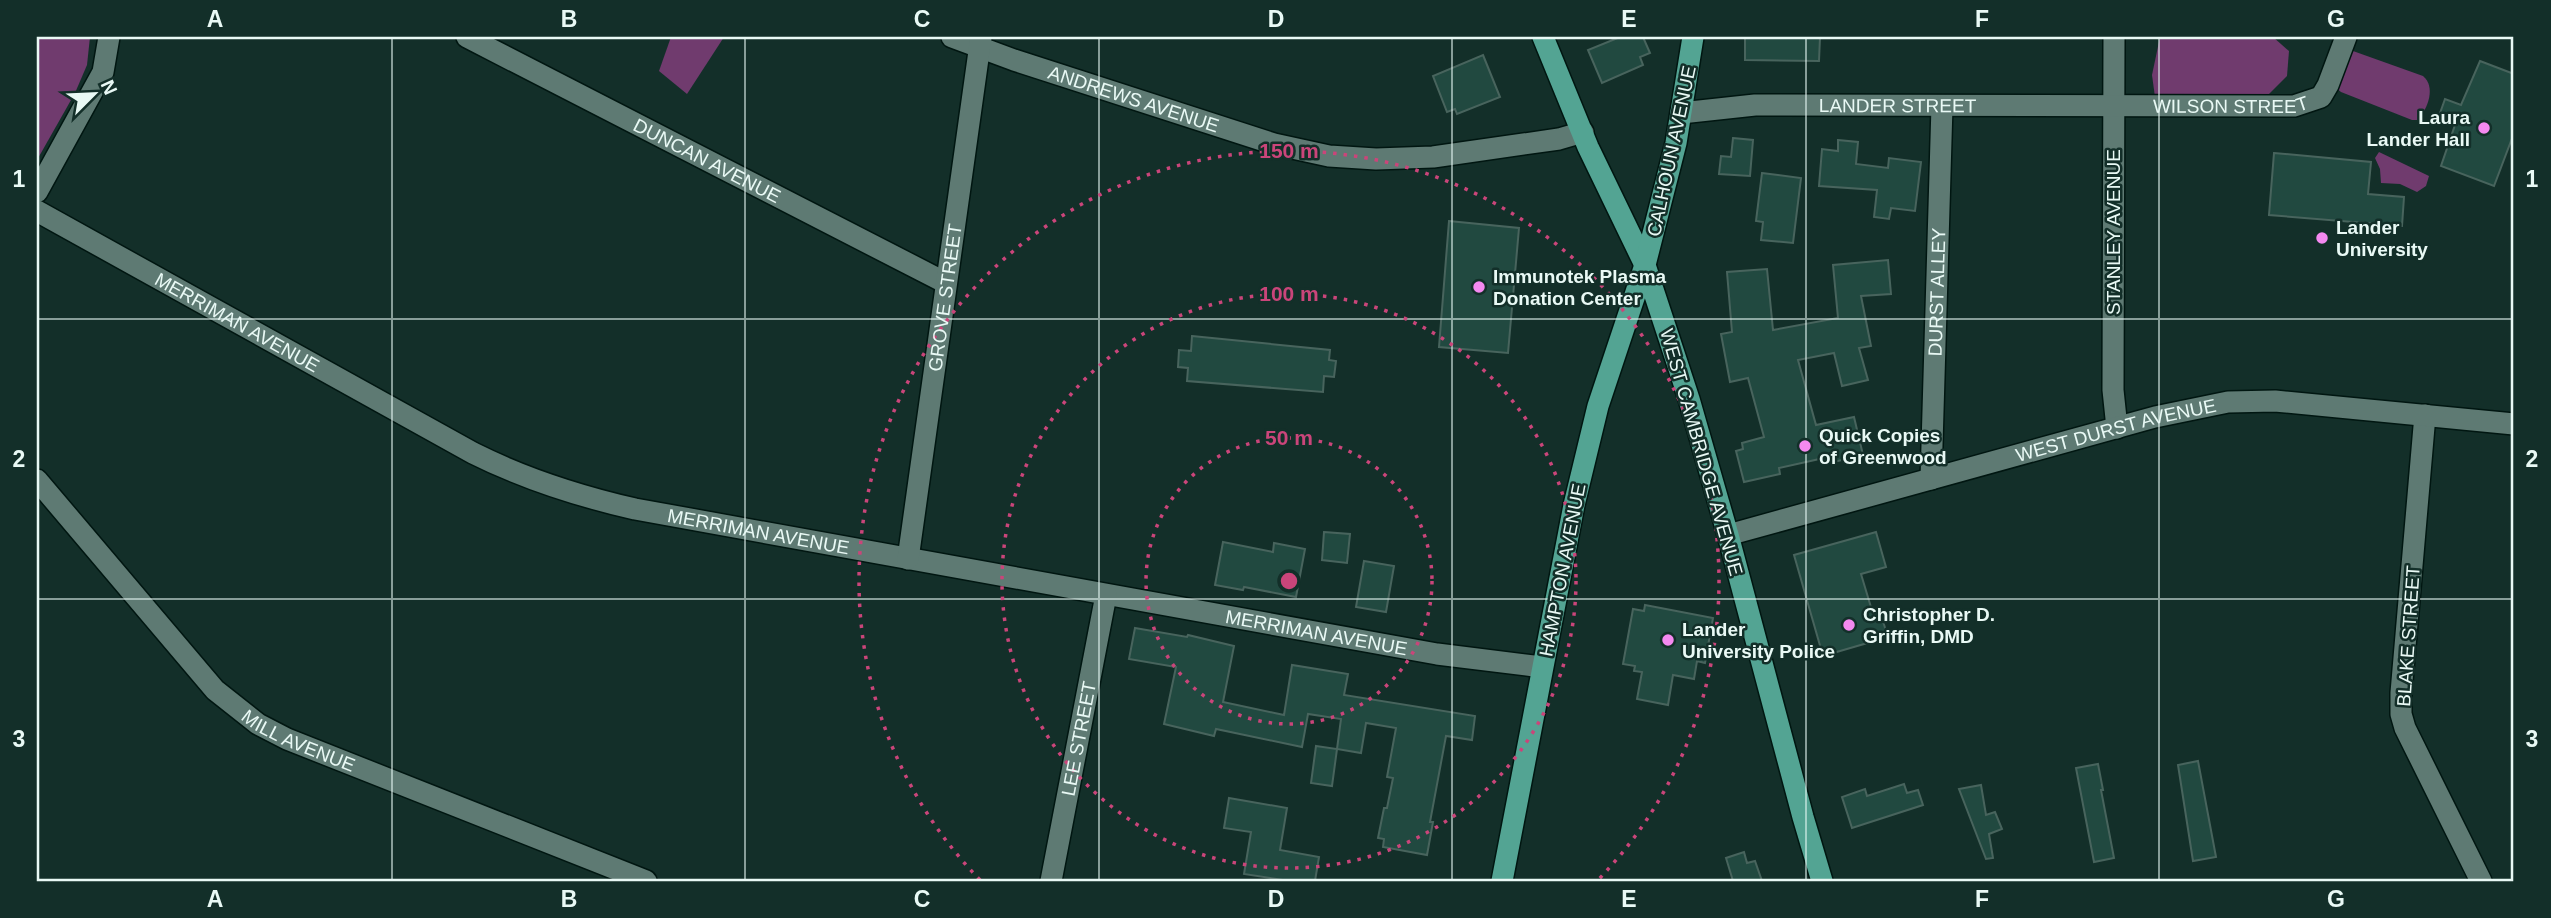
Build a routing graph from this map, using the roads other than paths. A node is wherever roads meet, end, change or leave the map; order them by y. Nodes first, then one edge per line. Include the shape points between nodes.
1 (108, 37) edge
2 (467, 37) edge
3 (952, 37) edge
4 (1543, 37) edge
5 (1693, 37) edge
6 (2114, 37) edge
7 (2346, 37) edge
8 (980, 41) edge
9 (1942, 106) junction
10 (2113, 106) junction
11 (1681, 113) junction
12 (1583, 132) junction
13 (37, 192) edge
14 (37, 211) edge
15 (1645, 265) junction
16 (946, 283) junction
17 (2425, 415) junction
18 (2514, 424) edge
19 (2117, 428) junction
20 (1931, 479) junction
21 (37, 481) edge
22 (1728, 535) junction
23 (908, 559) junction
24 (1106, 595) junction
25 (1542, 667) junction
26 (646, 881) edge
27 (1051, 881) edge
28 (1502, 881) edge
29 (1822, 881) edge
30 (2480, 881) edge

1 - 13 street via 103,72
2 - 16 street, DUNCAN AVENUE
3 - 8 street, ANDREWS AVENUE
4 - 12 main road, WEST CAMBRIDGE AVENUE
5 - 11 main road, CALHOUN AVENUE
6 - 10 street, STANLEY AVENUE
7 - 10 street, WILSON STREET via 2321,97 2294,106
8 - 12 street, ANDREWS AVENUE via 1014,60 1274,144 1329,156 1433,157
8 - 16 street, GROVE STREET
9 - 10 street, LANDER STREET
9 - 11 street, LANDER STREET via 1755,105
9 - 20 street, DURST ALLEY
10 - 19 street, STANLEY AVENUE via 2113,390
11 - 15 main road, CALHOUN AVENUE
12 - 15 main road, WEST CAMBRIDGE AVENUE
14 - 23 street, MERRIMAN AVENUE via 508,470 635,509
15 - 22 main road, WEST CAMBRIDGE AVENUE
15 - 25 main road, HAMPTON AVENUE via 1598,406
16 - 23 street, GROVE STREET
17 - 18 street, WEST DURST AVENUE
17 - 19 street, WEST DURST AVENUE via 2244,401
17 - 30 street, BLAKE STREET via 2401,713
19 - 20 street, WEST DURST AVENUE
20 - 22 street, WEST DURST AVENUE
21 - 26 street, MILL AVENUE via 199,673 258,724 288,740
22 - 29 main road, WEST CAMBRIDGE AVENUE
23 - 24 street, MERRIMAN AVENUE
24 - 25 street, MERRIMAN AVENUE via 1437,654
24 - 27 street, LEE STREET
25 - 28 main road, HAMPTON AVENUE

